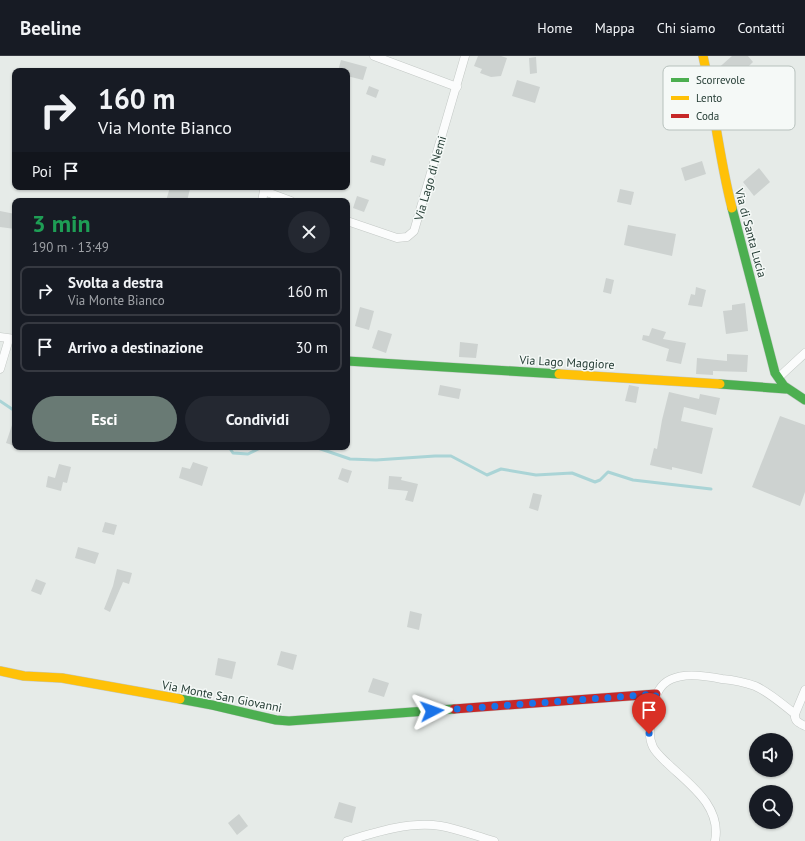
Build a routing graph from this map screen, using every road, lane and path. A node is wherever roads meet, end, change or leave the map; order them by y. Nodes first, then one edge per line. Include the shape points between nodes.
1 (374, 56) edge
2 (465, 56) edge
3 (703, 56) edge
4 (705, 66) edge
5 (456, 87) junction
6 (717, 130) edge
7 (263, 198) edge
8 (283, 198) edge
9 (350, 222) edge
10 (0, 337) edge
11 (12, 339) edge
12 (805, 353) edge
13 (350, 361) edge
14 (0, 369) edge
15 (778, 378) junction
16 (786, 389) junction
17 (805, 400) edge
18 (0, 671) edge
19 (805, 690) edge
20 (656, 694) junction
21 (795, 714) junction
22 (805, 726) edge
23 (347, 841) edge
24 (494, 841) edge
25 (715, 841) edge

1 - 5 street
2 - 5 street, Via Lago di Nemi
3 - 4 street, Via di Santa Lucia
5 - 9 street, Via Lago di Nemi via 414,231 407,237 397,238
6 - 15 street, Via di Santa Lucia via 731,207
7 - 8 street via 264,191
10 - 11 street
11 - 14 street
12 - 15 street
13 - 16 street, Via Lago Maggiore
15 - 16 street, Via di Santa Lucia
16 - 17 street, Via di Santa Lucia
18 - 20 street, Via Monte San Giovanni via 24,676 62,678 289,721
19 - 21 street
20 - 21 street via 665,683 676,677 719,678 756,686
20 - 25 street via 650,731 651,744 657,753 700,794 710,808 715,819
21 - 22 street via 795,720
23 - 24 street via 392,829 424,825 448,828

